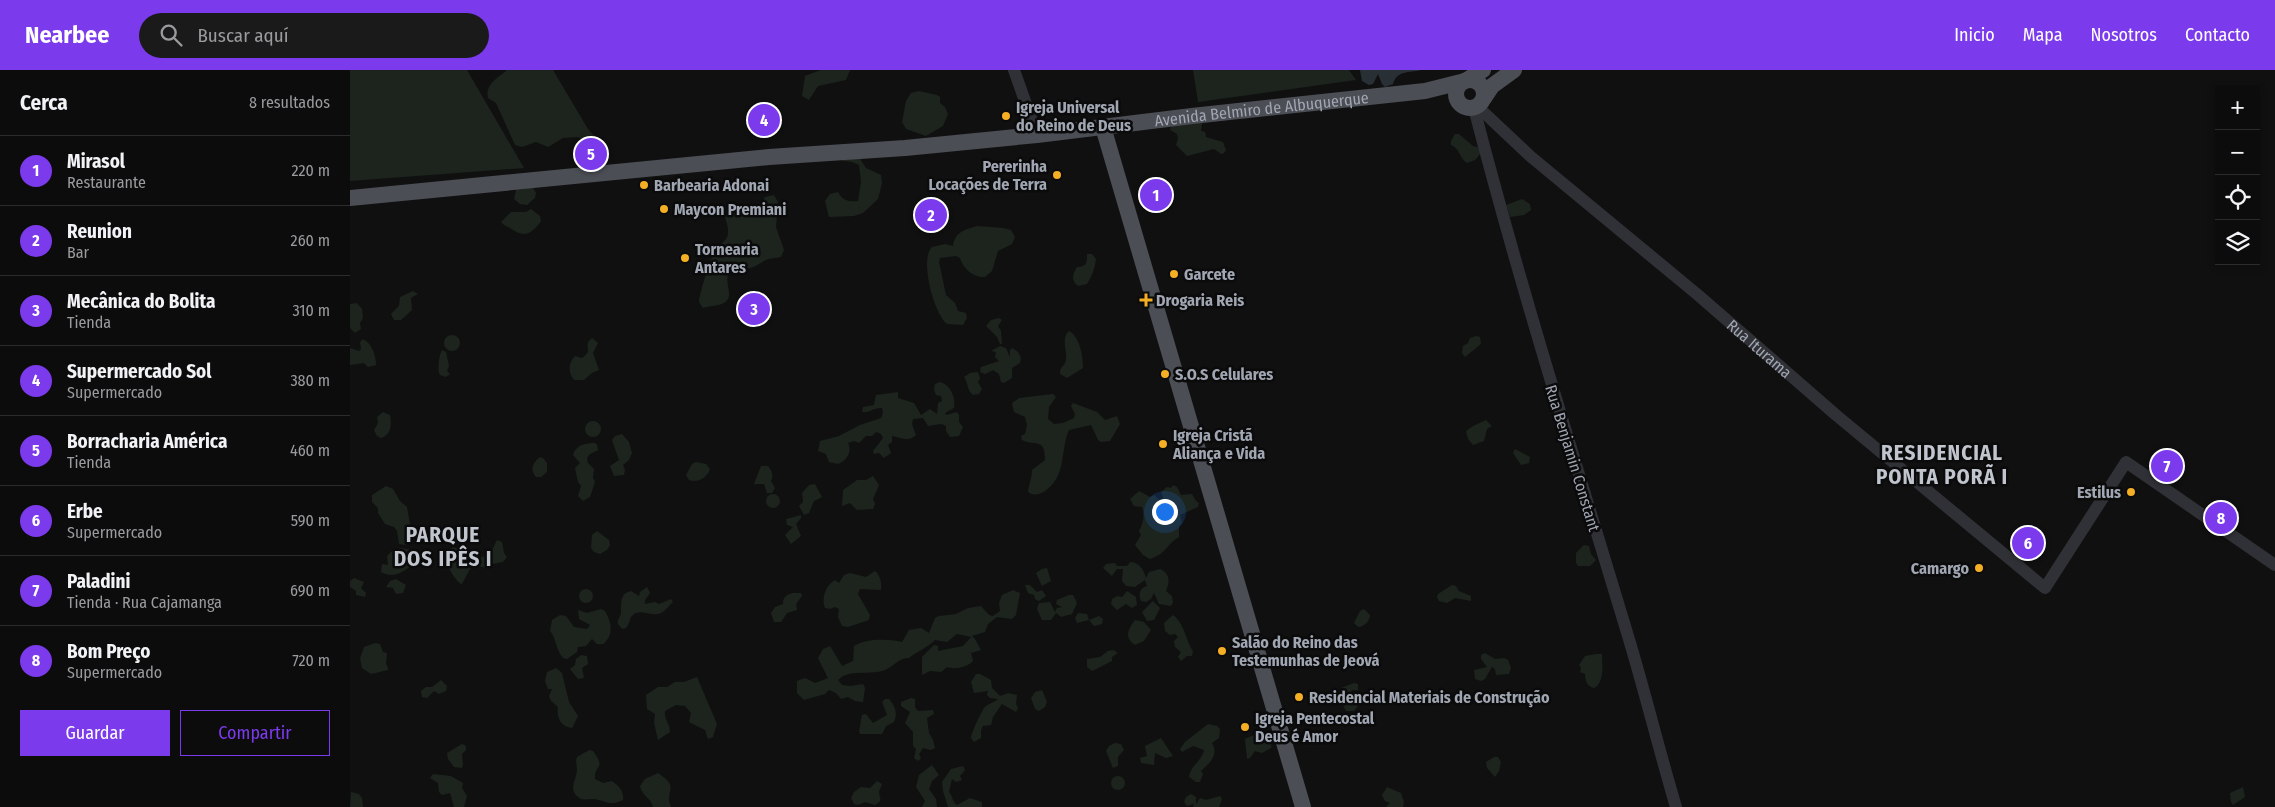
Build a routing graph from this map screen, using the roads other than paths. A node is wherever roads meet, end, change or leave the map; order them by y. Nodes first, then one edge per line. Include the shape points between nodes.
1 (1014, 70) edge
2 (1483, 70) edge
3 (1514, 70) edge
4 (1465, 75) edge
5 (1425, 91) junction
6 (1474, 104) junction
7 (1103, 127) junction
8 (1037, 135) junction
9 (350, 198) edge
10 (2275, 565) edge
11 (1302, 807) edge
12 (1676, 807) edge

1 - 8 street
2 - 4 main road, Avenida Belmiro de Albuquerque
3 - 6 main road
4 - 5 main road, Avenida Belmiro de Albuquerque
4 - 6 main road via 1479,83 1484,92
4 - 6 main road via 1455,93
5 - 6 main road, Rua Iturama
5 - 7 main road, Avenida Belmiro de Albuquerque
6 - 10 street, Rua Iturama via 1530,156 2045,588 2126,462
6 - 12 street, Rua Benjamin Constant via 1517,270
7 - 8 main road, Avenida Belmiro de Albuquerque
7 - 11 main road
8 - 9 main road, Avenida Belmiro de Albuquerque

